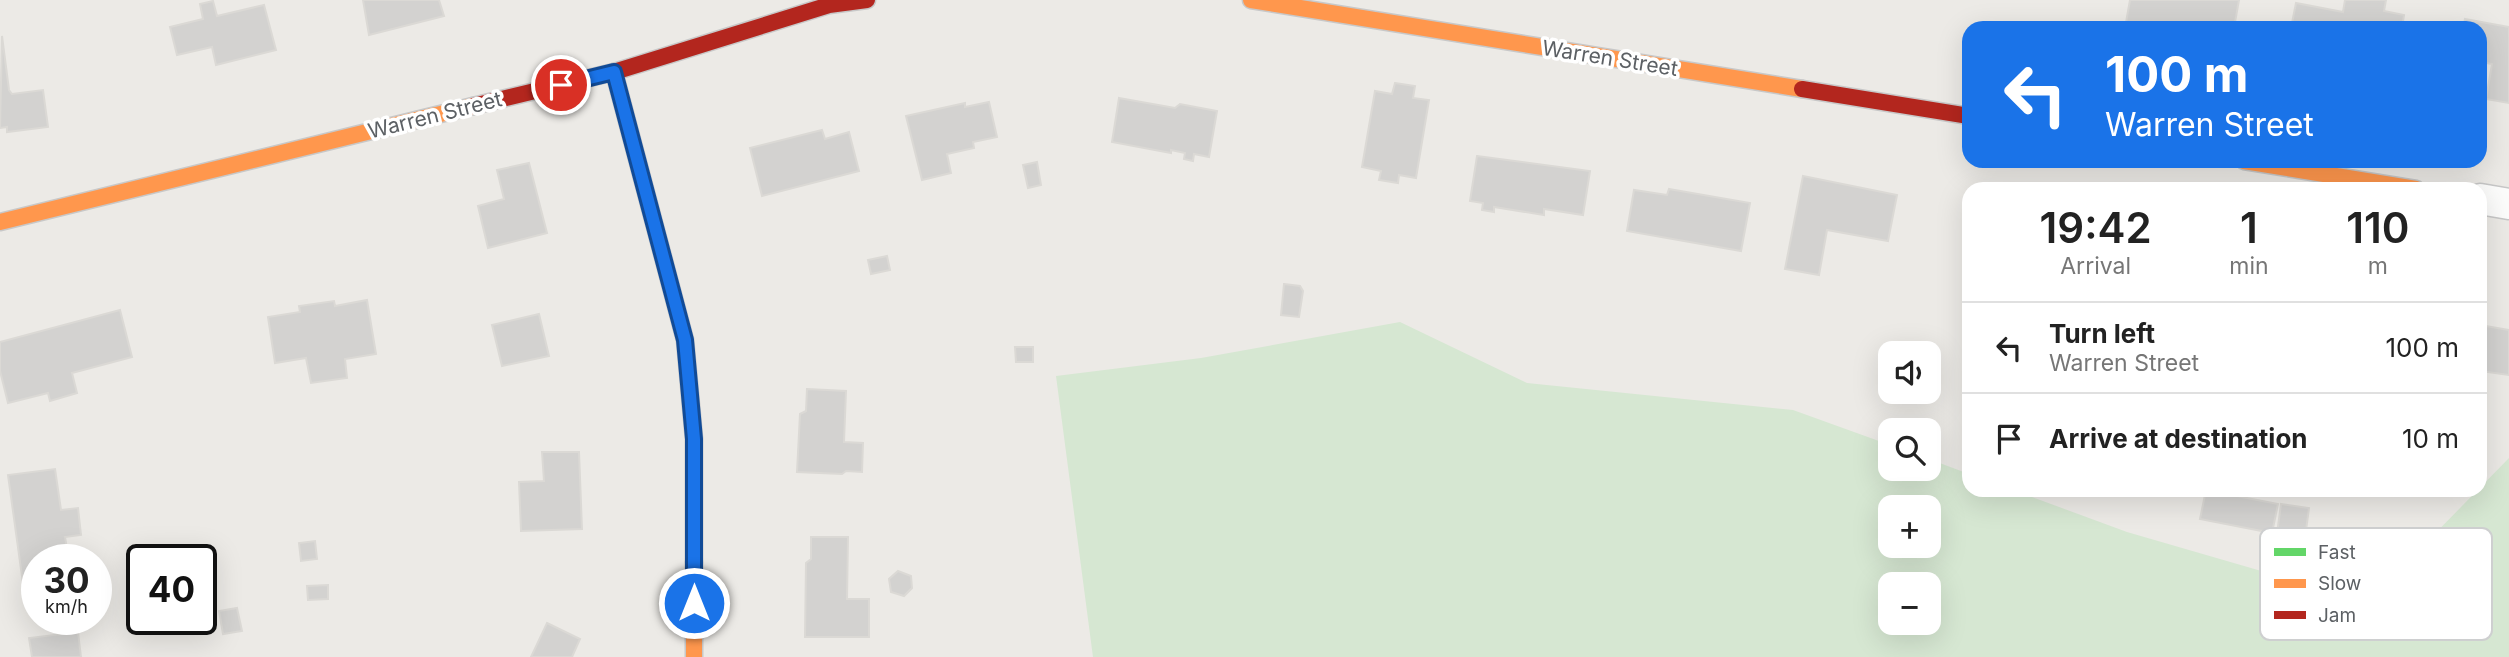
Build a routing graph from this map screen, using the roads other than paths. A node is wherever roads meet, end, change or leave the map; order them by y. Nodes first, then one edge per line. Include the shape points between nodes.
1 (867, 0) edge
2 (1251, 0) edge
3 (614, 72) junction
4 (1962, 115) edge
5 (2287, 168) edge
6 (2373, 182) edge
7 (2487, 200) edge
8 (2509, 204) edge
9 (0, 222) edge
10 (694, 657) edge

1 - 3 street, Warren Street via 829,5
2 - 4 street, Warren Street
3 - 9 street, Warren Street
3 - 10 street via 685,340 694,439
5 - 6 street
7 - 8 street

